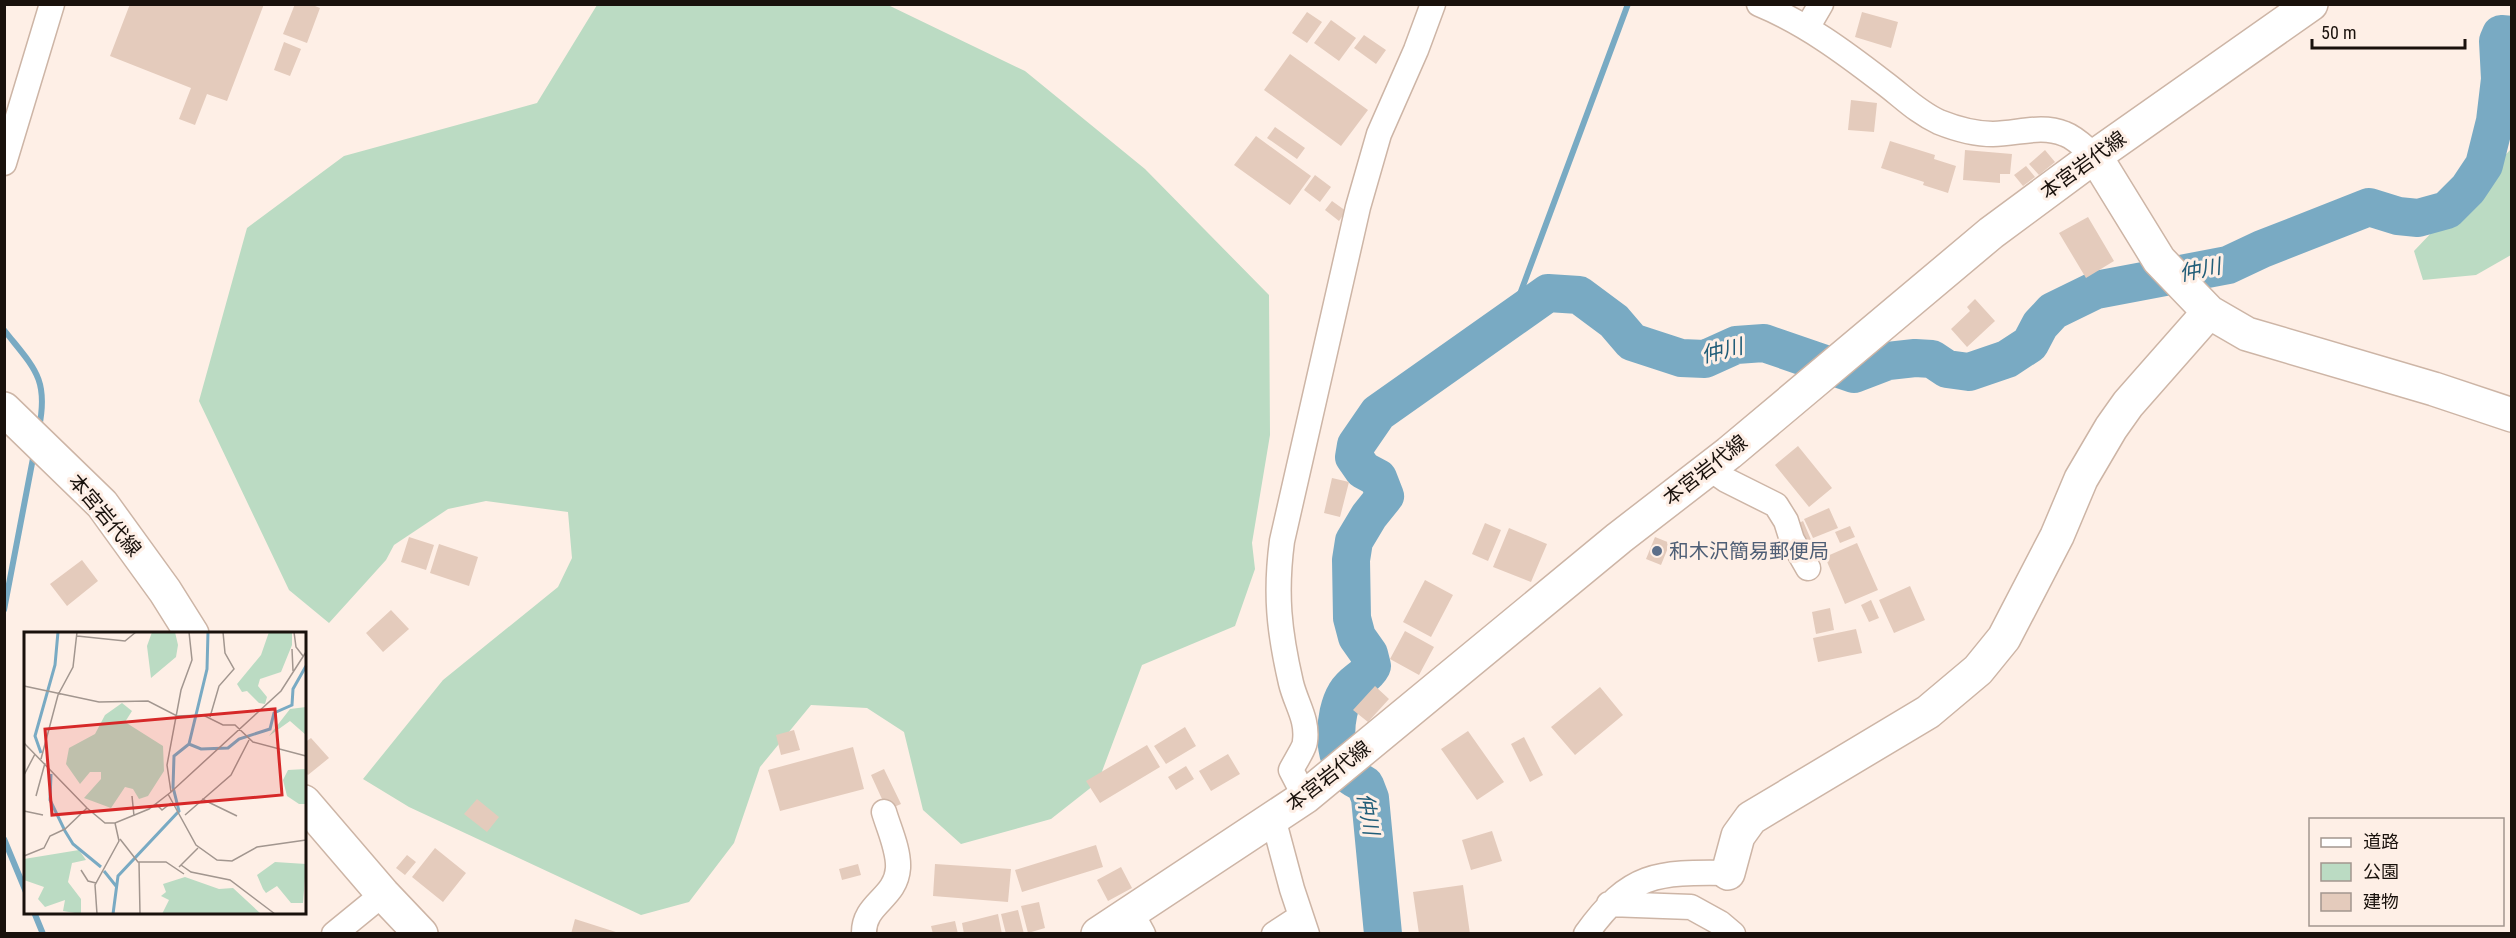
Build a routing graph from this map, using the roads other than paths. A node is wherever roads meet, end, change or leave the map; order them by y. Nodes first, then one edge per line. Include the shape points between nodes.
1 (52, 4) edge
2 (1433, 4) edge
3 (1759, 4) edge
4 (1821, 4) edge
5 (2311, 4) edge
6 (1807, 28) junction
7 (2095, 156) junction
8 (4, 163) edge
9 (2209, 312) junction
10 (4, 409) edge
11 (2511, 416) edge
12 (1709, 468) junction
13 (1808, 568) dead end
14 (191, 632) edge
15 (1305, 798) junction
16 (306, 804) edge
17 (884, 812) dead end
18 (1273, 818) junction
19 (1728, 873) joint
20 (383, 894) junction
21 (1609, 904) junction
22 (1137, 923) edge
23 (1304, 925) edge
24 (334, 933) edge
25 (421, 933) edge
26 (864, 933) edge
27 (1098, 933) edge
28 (1274, 933) edge
29 (1586, 933) edge
30 (1733, 933) edge

1 - 8 street
2 - 15 street via 1379,134 1358,207 1282,541 1277,610 1292,690 1303,714 1305,744 1292,770
3 - 6 street
4 - 6 street
5 - 7 main road, 本宮岩代線
6 - 7 street via 1916,110 1942,123 1993,134 2035,128 2053,131 2067,135
7 - 9 main road via 2158,260
7 - 12 main road, 本宮岩代線 via 1991,233
9 - 11 main road via 2247,334
9 - 19 main road via 2111,428 2081,479 2057,536 2004,638 1978,670 1928,712 1751,818 1738,836
10 - 14 main road, 本宮岩代線 via 102,504
12 - 13 street via 1776,505
12 - 15 main road, 本宮岩代線
15 - 18 main road, 本宮岩代線
16 - 20 main road
17 - 26 street via 898,868 893,885 867,915
18 - 22 main road, 本宮岩代線
18 - 23 street
19 - 21 street via 1662,875 1635,884
20 - 24 street
20 - 25 main road
21 - 29 street
21 - 30 street via 1691,907
22 - 27 main road, 本宮岩代線
23 - 28 street

